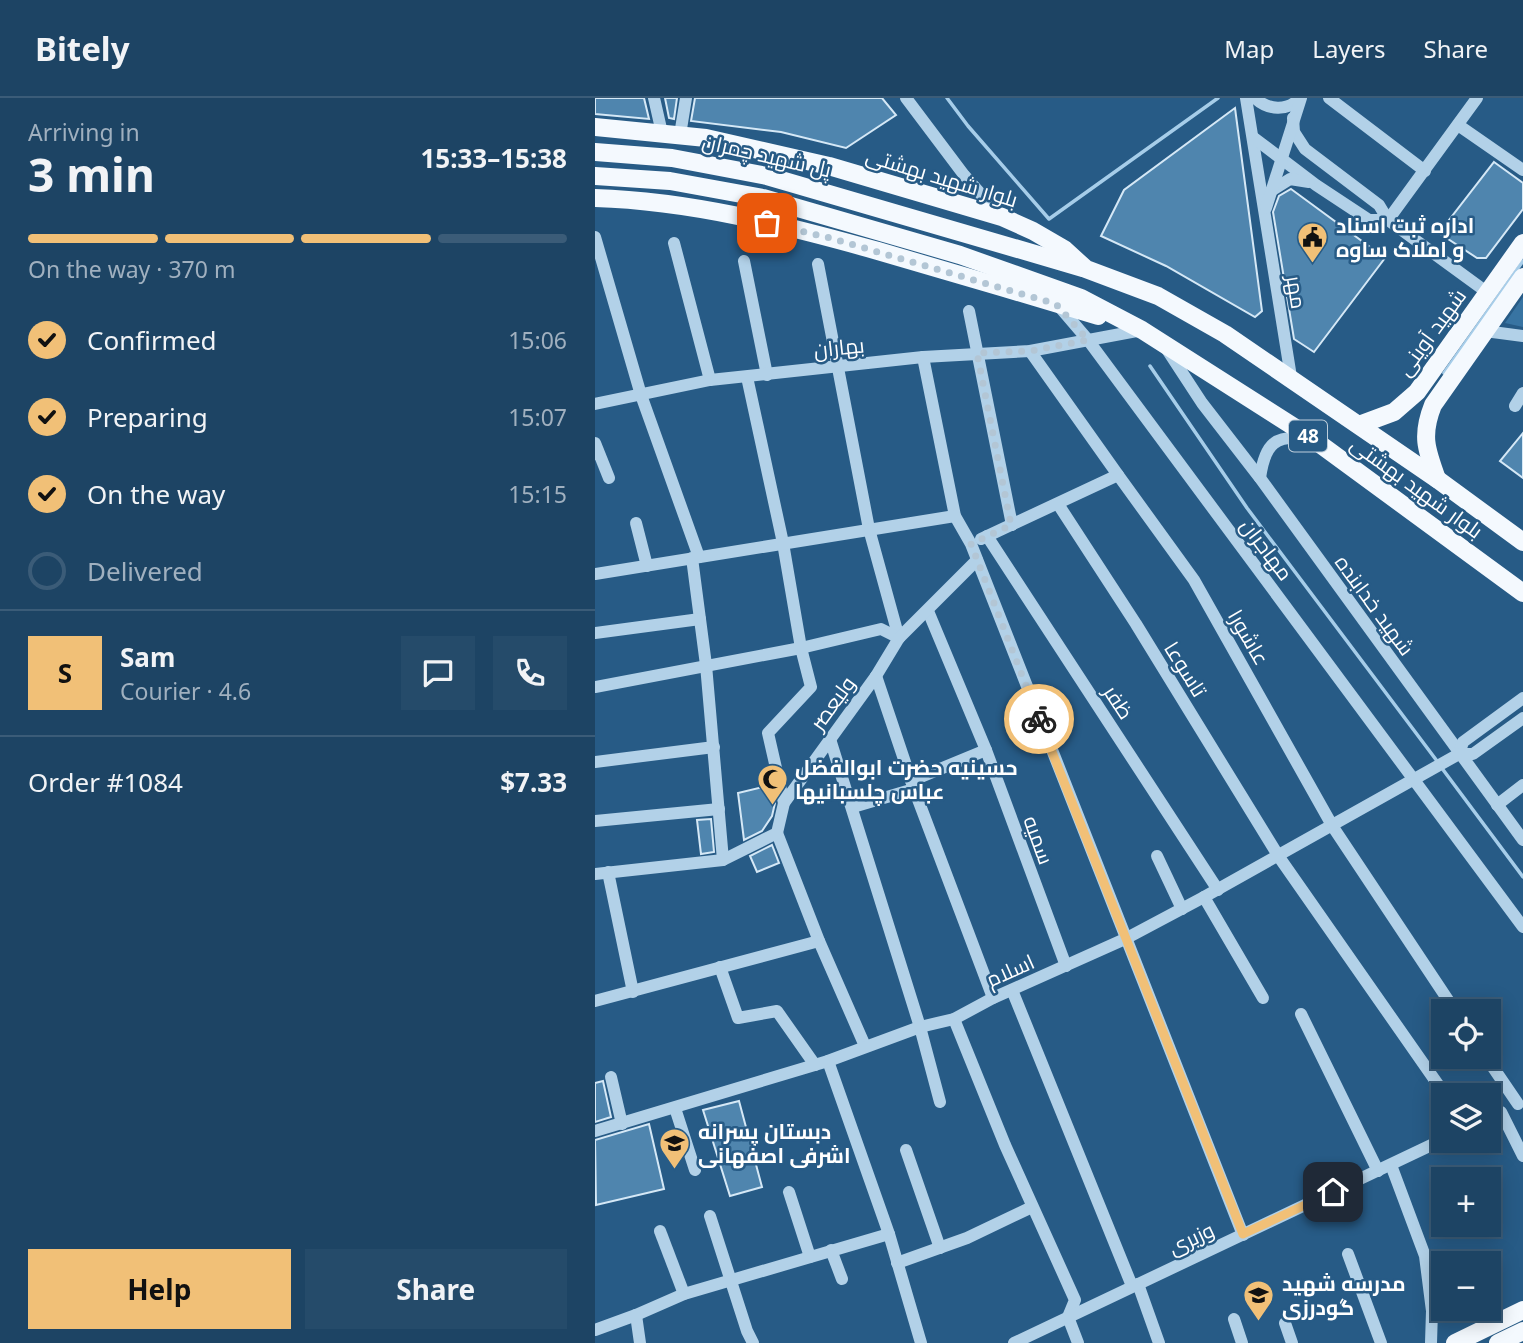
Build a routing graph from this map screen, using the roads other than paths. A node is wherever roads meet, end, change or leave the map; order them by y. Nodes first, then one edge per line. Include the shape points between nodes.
1 (654, 98) edge
2 (686, 98) edge
3 (906, 98) edge
4 (1246, 98) edge
5 (1255, 98) edge
6 (1300, 98) edge
7 (1329, 98) edge
8 (1476, 98) edge
9 (1293, 118) junction
10 (1458, 125) junction
11 (595, 127) edge
12 (671, 134) junction
13 (1254, 138) junction
14 (595, 152) edge
15 (1280, 158) junction
16 (1523, 170) edge
17 (1425, 171) junction
18 (595, 176) edge
19 (1316, 184) junction
20 (1271, 191) junction
21 (595, 198) edge
22 (1265, 212) junction
23 (1002, 217) junction
24 (1388, 220) junction
25 (595, 237) edge
26 (674, 243) dead end
27 (1523, 243) edge
28 (744, 261) dead end
29 (818, 264) dead end
30 (1086, 269) junction
31 (1523, 278) edge
32 (1487, 293) junction
33 (1081, 298) joint
34 (1056, 304) junction
35 (969, 311) dead end
36 (1142, 330) junction
37 (1485, 331) junction
38 (1523, 336) edge
39 (1088, 340) junction
40 (1162, 342) junction
41 (1030, 351) junction
42 (977, 353) junction
43 (923, 357) junction
44 (839, 366) junction
45 (767, 374) junction
46 (747, 376) junction
47 (1290, 377) junction
48 (710, 380) junction
49 (1417, 392) junction
50 (1523, 393) edge
51 (641, 395) junction
52 (595, 404) edge
53 (1433, 405) junction
54 (1515, 406) dead end
55 (1359, 425) junction
56 (1313, 439) junction
57 (595, 443) edge
58 (1118, 475) junction
59 (609, 478) dead end
60 (1260, 478) junction
61 (1437, 479) junction
62 (1058, 504) junction
63 (955, 516) junction
64 (636, 523) dead end
65 (1011, 525) junction
66 (869, 529) junction
67 (987, 536) junction
68 (1523, 542) edge
69 (783, 543) junction
70 (971, 544) junction
71 (695, 557) junction
72 (977, 560) junction
73 (647, 566) junction
74 (595, 574) edge
75 (1522, 595) edge
76 (928, 611) junction
77 (700, 618) junction
78 (595, 633) edge
79 (899, 638) junction
80 (801, 648) junction
81 (706, 665) junction
82 (876, 676) junction
83 (595, 687) edge
84 (1523, 698) edge
85 (1523, 718) edge
86 (830, 739) junction
87 (713, 747) junction
88 (986, 750) junction
89 (1459, 754) junction
90 (595, 762) edge
91 (1415, 780) junction
92 (912, 785) junction
93 (1523, 785) edge
94 (784, 803) junction
95 (1497, 805) junction
96 (853, 807) junction
97 (719, 809) junction
98 (595, 821) edge
99 (1333, 827) junction
100 (777, 833) junction
101 (1523, 840) edge
102 (1157, 856) dead end
103 (1279, 857) junction
104 (723, 860) junction
105 (601, 873) edge
106 (1218, 890) junction
107 (1204, 897) junction
108 (1182, 909) junction
109 (1523, 927) edge
110 (1125, 939) junction
111 (819, 941) junction
112 (1066, 966) junction
113 (720, 967) junction
114 (1012, 990) junction
115 (633, 992) junction
116 (993, 998) junction
117 (1263, 998) dead end
118 (1447, 999) edge
119 (595, 1001) edge
120 (1301, 1014) dead end
121 (954, 1019) junction
122 (920, 1027) junction
123 (865, 1046) junction
124 (828, 1061) junction
125 (815, 1065) junction
126 (1495, 1069) edge
127 (611, 1077) dead end
128 (1437, 1083) edge
129 (940, 1102) dead end
130 (1520, 1103) edge
131 (675, 1108) junction
132 (1501, 1112) edge
133 (622, 1124) junction
134 (1501, 1124) edge
135 (595, 1130) edge
136 (1431, 1145) edge
137 (906, 1150) dead end
138 (1523, 1156) edge
139 (1391, 1165) junction
140 (695, 1170) dead end
141 (1378, 1171) junction
142 (789, 1192) dead end
143 (1032, 1207) junction
144 (710, 1216) dead end
145 (660, 1231) dead end
146 (889, 1234) junction
147 (1243, 1234) junction
148 (940, 1248) junction
149 (831, 1250) junction
150 (1348, 1254) dead end
151 (810, 1257) junction
152 (898, 1263) junction
153 (842, 1279) dead end
154 (730, 1281) junction
155 (1135, 1285) junction
156 (684, 1294) junction
157 (1523, 1310) edge
158 (636, 1315) junction
159 (1068, 1317) junction
160 (1234, 1319) dead end
161 (1285, 1323) dead end
162 (595, 1330) edge
163 (1523, 1331) edge
164 (1501, 1342) edge
165 (640, 1343) edge
166 (753, 1343) edge
167 (922, 1343) edge
168 (1014, 1343) edge
169 (1078, 1343) edge
170 (1159, 1343) edge
171 (1242, 1343) edge
172 (1292, 1343) edge
173 (1381, 1343) edge
174 (1431, 1343) edge
175 (1455, 1343) edge

1 - 12 street
2 - 12 street
3 - 23 street
4 - 13 street, مهر
5 - 6 street via 1262,105 1281,108
6 - 9 street, مهر
7 - 17 street
8 - 10 street
9 - 15 street, مهر
9 - 24 street via 1294,132 1305,149 1379,205
10 - 16 street
10 - 17 street
11 - 12 main road, بلوار شهید بهشتی
12 - 23 main road, بلوار شهید بهشتی via 829,166
13 - 15 street
13 - 22 street, مهر
14 - 30 main road, پل شهید چمران / 48 via 673,158 767,176
15 - 19 street
15 - 20 street, مهر
17 - 24 street
18 - 33 main road, پل شهید چمران / 48 via 670,181 763,198 1001,268
19 - 20 street via 1290,179
19 - 24 street via 1369,220
20 - 22 street, مهر
21 - 34 main road, بلوار شهید بهشتی via 746,218
22 - 47 street, مهر
23 - 30 main road, بلوار شهید بهشتی via 1064,249
24 - 32 street
25 - 51 street
26 - 48 street
27 - 32 main road, شهید آوینی
28 - 45 street
29 - 44 street
30 - 47 main road, بلوار شهید بهشتی / 48 via 1158,296
31 - 37 main road, شهید آوینی
32 - 49 main road, شهید آوینی
33 - 36 main road, بلوار شهید بهشتی / 48
34 - 36 main road, بلوار شهید بهشتی
34 - 39 street, مهاجران
35 - 42 street
36 - 39 street, بهاران
36 - 40 main road, بلوار شهید بهشتی / 48
37 - 38 street
37 - 53 main road, شهید آوینی
39 - 41 street, بهاران
39 - 91 street, مهاجران
40 - 56 main road, بلوار شهید بهشتی / 48
40 - 60 street, شهید خدابنده
41 - 42 street, بهاران
41 - 58 street, عاشورا
42 - 43 street, بهاران
42 - 65 street
43 - 44 street, بهاران
43 - 63 street
44 - 45 street, بهاران
44 - 66 street
45 - 46 street, بهاران
46 - 48 street, بهاران
46 - 69 street
47 - 55 main road, بلوار شهید بهشتی / 48
48 - 51 street, بهاران
49 - 53 main road
49 - 55 main road, شهید آوینی via 1394,412
50 - 54 street
51 - 52 street, بهاران
51 - 71 street
53 - 61 main road, شهید آوینی via 1425,437
55 - 61 main road, بلوار شهید بهشتی / 48
56 - 60 street via 1280,439 1263,455
56 - 75 main road, بلوار شهید بهشتی / 48
57 - 59 street
58 - 62 street
58 - 99 street, عاشورا via 1194,580
60 - 89 street, شهید خدابنده
61 - 68 main road, بلوار شهید بهشتی / 48
62 - 65 street
62 - 103 street, تاسوعا
63 - 66 street
63 - 70 street
64 - 73 street
65 - 67 street
66 - 69 street
66 - 79 street
67 - 70 street
67 - 106 street, ظفر
69 - 71 street
69 - 80 street
70 - 72 street
71 - 73 street
71 - 77 street
72 - 76 street, ولیعصر
72 - 110 street
73 - 74 street
76 - 79 street, ولیعصر
76 - 88 street, سمیه
77 - 78 street
77 - 81 street
79 - 80 street via 881,629
79 - 82 street, ولیعصر
80 - 81 street
80 - 94 street via 811,687 768,733
81 - 83 street
81 - 87 street
82 - 86 street, ولیعصر
82 - 92 street
84 - 89 street via 1464,742
85 - 89 street via 1473,754
86 - 94 street, ولیعصر
86 - 96 street
87 - 90 street
87 - 97 street
88 - 92 street
88 - 112 street, سمیه
89 - 91 street, اسلام
89 - 95 street, شهید خدابنده
91 - 99 street, اسلام
91 - 109 street, مهاجران
92 - 96 street
92 - 116 street
93 - 95 street
94 - 100 street, ولیعصر
95 - 101 street, شهید خدابنده
96 - 122 street
97 - 98 street
97 - 104 street
99 - 103 street, اسلام
99 - 118 street, عاشورا
100 - 104 street
100 - 111 street
102 - 108 street
103 - 106 street, اسلام
103 - 128 street, تاسوعا
104 - 105 street
105 - 115 street
106 - 107 street, اسلام
107 - 108 street, اسلام
107 - 117 street
108 - 110 street, اسلام
110 - 112 street, اسلام
110 - 147 street
111 - 113 street
111 - 123 street
112 - 114 street, اسلام
113 - 115 street
113 - 125 street via 738,1018 777,1010
114 - 116 street, اسلام
114 - 155 street
115 - 119 street
116 - 121 street, اسلام
120 - 141 street
121 - 122 street, اسلام
121 - 143 street
122 - 123 street, اسلام
122 - 129 street
123 - 124 street, اسلام
124 - 125 street, اسلام
124 - 146 street
125 - 131 street, اسلام
126 - 130 street
127 - 133 street
130 - 132 street
131 - 133 street, اسلام
131 - 140 street
133 - 135 street, اسلام
134 - 138 street
136 - 139 street, وزیری
137 - 148 street
139 - 141 street, وزیری
139 - 174 street via 1425,1256
141 - 147 street, وزیری
142 - 151 street
143 - 148 street
143 - 159 street via 1075,1300
144 - 154 street
145 - 156 street
146 - 149 street
146 - 152 street
147 - 155 street, وزیری
148 - 152 street
149 - 151 street
149 - 153 street
150 - 173 street
151 - 154 street
152 - 167 street
154 - 156 street
154 - 166 street
155 - 159 street, وزیری
155 - 170 street
156 - 158 street
157 - 175 main road
158 - 162 street
158 - 165 street
159 - 168 street, وزیری
159 - 169 street
160 - 171 street
161 - 172 street
163 - 164 main road

